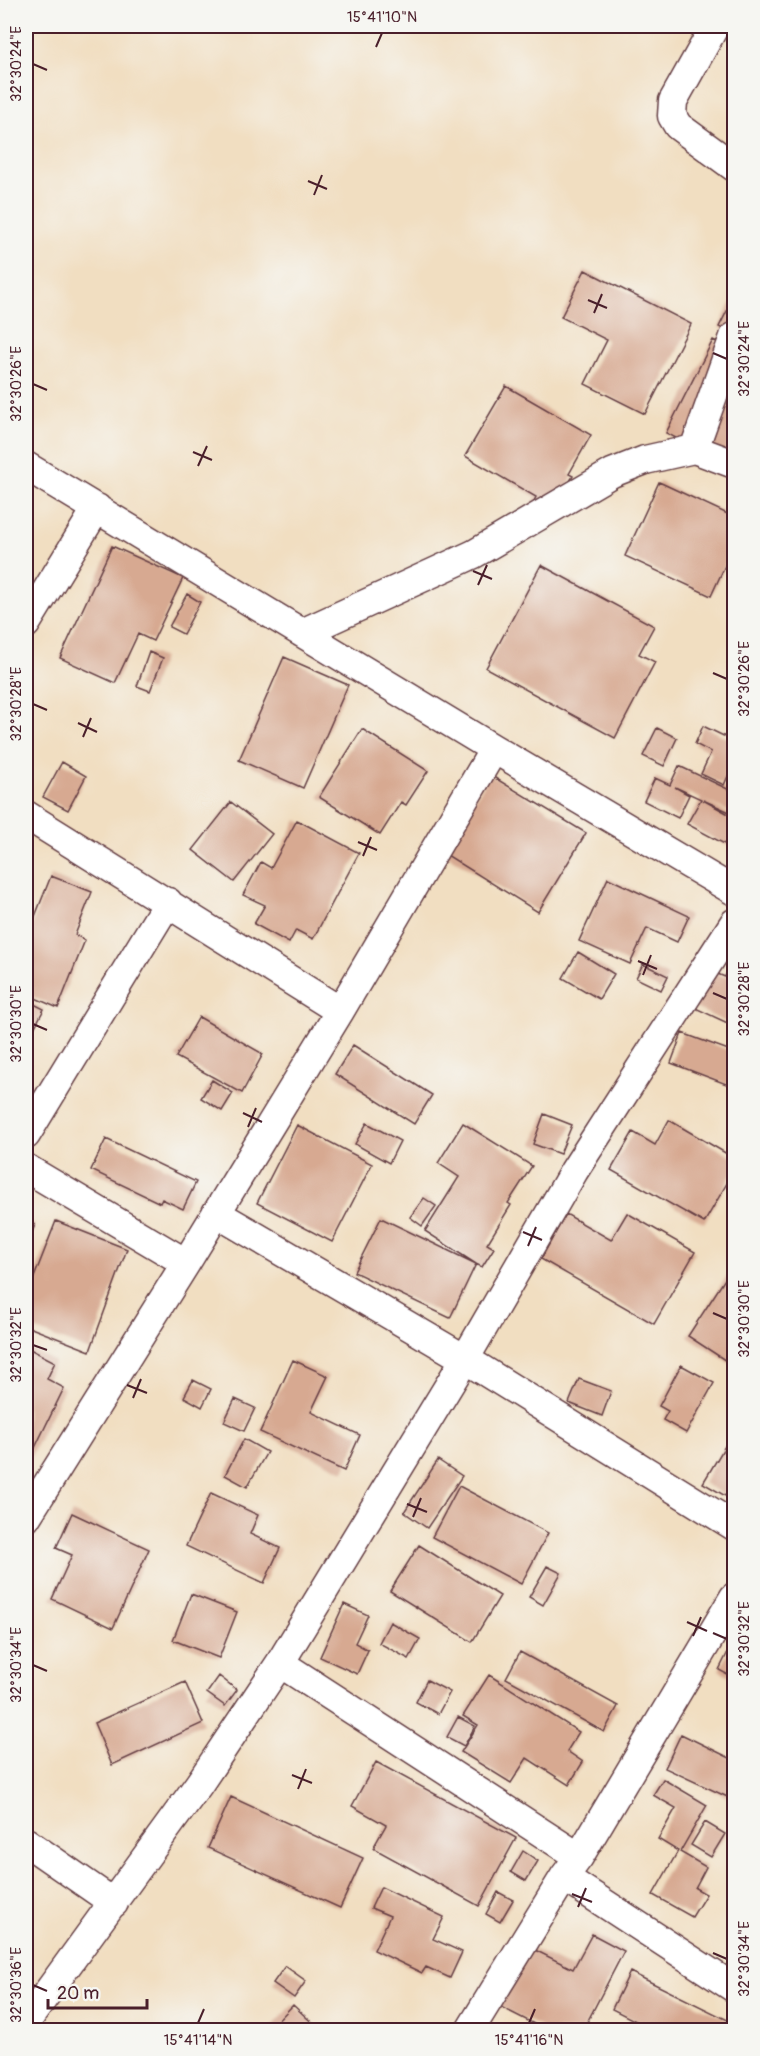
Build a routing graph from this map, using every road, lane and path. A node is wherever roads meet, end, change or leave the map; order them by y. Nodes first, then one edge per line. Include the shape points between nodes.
1 (715, 26) edge
2 (735, 167) edge
3 (735, 337) edge
4 (694, 449) junction
5 (735, 464) edge
6 (26, 466) edge
7 (97, 508) junction
8 (26, 624) edge
9 (302, 633) junction
10 (494, 749) junction
11 (26, 815) edge
12 (735, 891) edge
13 (168, 902) junction
14 (735, 923) edge
15 (340, 1011) junction
16 (26, 1135) edge
17 (26, 1168) edge
18 (216, 1213) junction
19 (186, 1263) junction
20 (465, 1359) junction
21 (26, 1515) edge
22 (735, 1526) edge
23 (735, 1597) edge
24 (280, 1663) junction
25 (26, 1842) edge
26 (571, 1867) junction
27 (114, 1903) junction
28 (735, 1988) edge
29 (26, 2022) edge
30 (471, 2031) edge

1 - 2 street via 672,101 672,116 678,126
3 - 4 street
4 - 5 street
4 - 9 street via 645,460 612,473 474,554
6 - 7 street
7 - 8 street
7 - 9 street
9 - 10 street
10 - 12 street
10 - 15 street
11 - 13 street
13 - 15 street
13 - 16 street
14 - 20 street via 574,1172
15 - 18 street
17 - 19 street
18 - 19 street
18 - 20 street
19 - 21 street
20 - 22 street
20 - 24 street
23 - 26 street
24 - 26 street
24 - 27 street
25 - 27 street
26 - 28 street
26 - 30 street
27 - 29 street

